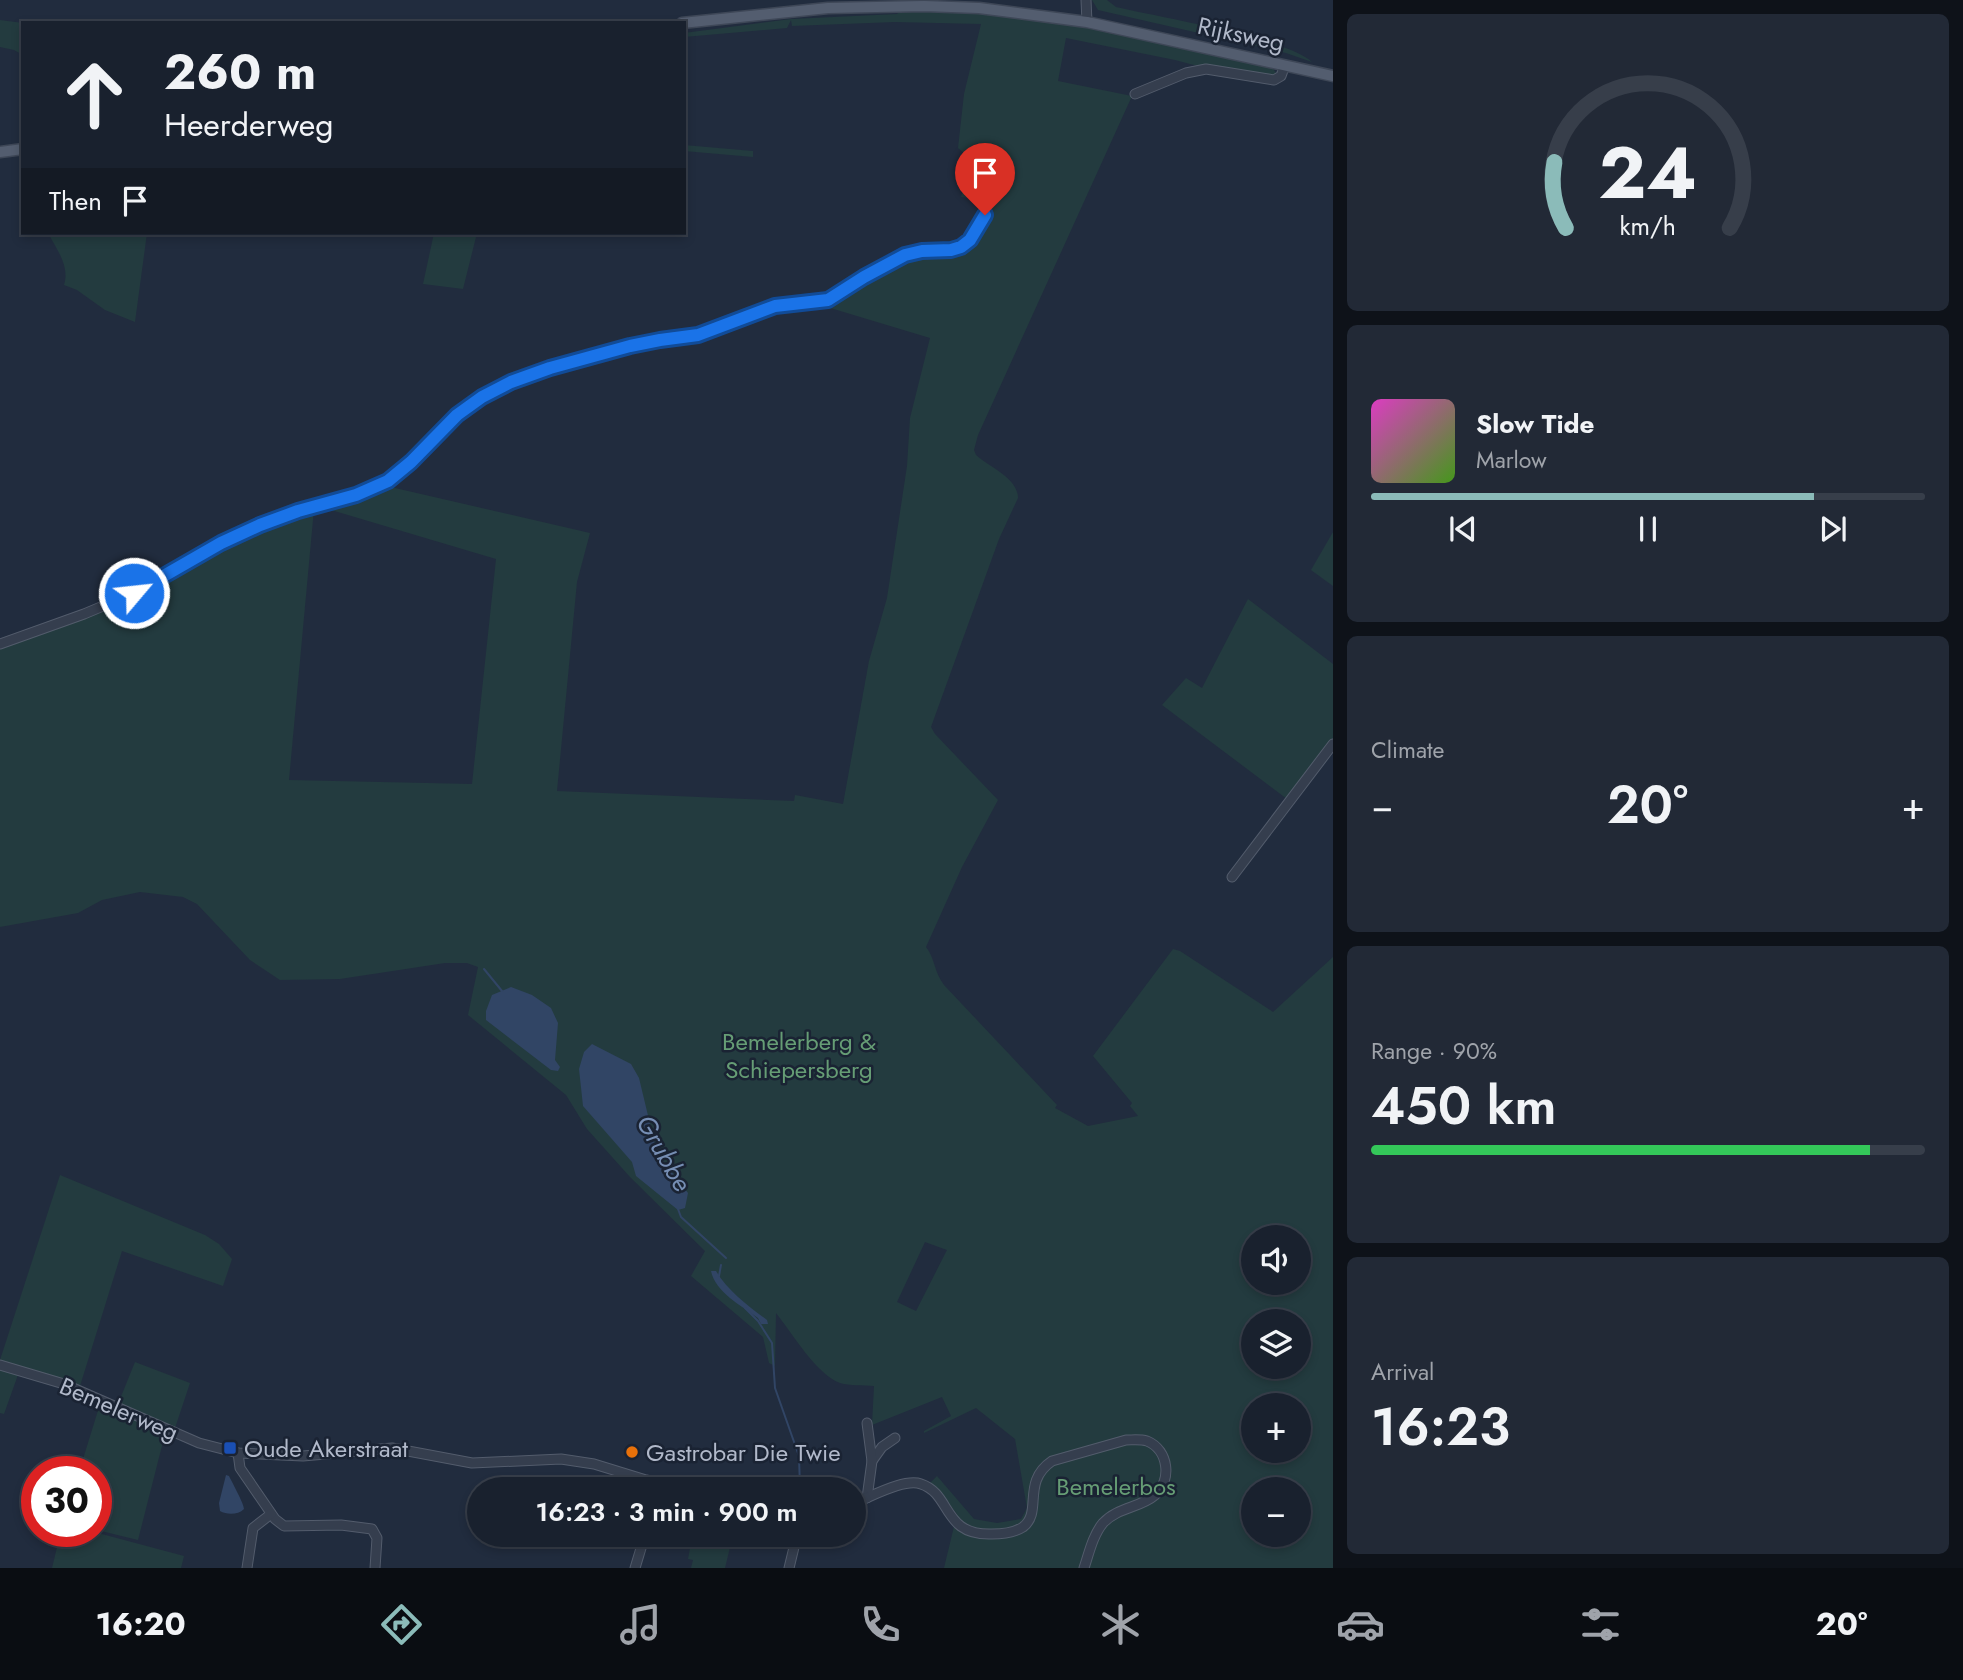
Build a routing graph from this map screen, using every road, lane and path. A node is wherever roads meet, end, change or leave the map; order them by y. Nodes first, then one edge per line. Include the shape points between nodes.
1 (1086, 0) edge
2 (1087, 22) junction
3 (686, 23) edge
4 (1285, 65) junction
5 (1333, 76) edge
6 (1135, 94) dead end
7 (21, 149) edge
8 (0, 152) edge
9 (998, 169) dead end
10 (0, 644) edge
11 (1333, 744) edge
12 (1232, 877) dead end
13 (0, 1365) edge
14 (867, 1423) dead end
15 (895, 1438) dead end
16 (238, 1453) junction
17 (872, 1461) junction
18 (624, 1477) edge
19 (867, 1498) joint
20 (271, 1514) junction
21 (641, 1547) edge
22 (794, 1547) edge
23 (247, 1568) edge
24 (375, 1568) edge
25 (635, 1568) edge
26 (789, 1568) edge
27 (1084, 1568) edge

1 - 2 street
2 - 3 main road, Rijksweg via 979,8 878,6
2 - 4 main road, Rijksweg
4 - 5 main road, Rijksweg
4 - 6 street via 1274,80 1206,69
7 - 8 main road
9 - 10 street via 982,220 961,247 905,255 822,303 775,306 698,335 630,346 511,382 457,415 383,483 270,521 134,593
11 - 12 street
13 - 16 street, Bemelerweg via 54,1380 190,1440
14 - 17 street
15 - 17 street
16 - 18 street via 303,1456 392,1448 472,1463 575,1461
16 - 20 street via 239,1466
17 - 19 street
19 - 27 street via 906,1483 922,1484 969,1532 1009,1533 1029,1521 1037,1478 1052,1461 1126,1440 1147,1441 1164,1459 1162,1486 1152,1498 1104,1522
20 - 23 street via 253,1528
20 - 24 street via 286,1526 369,1527 377,1538
21 - 25 street
22 - 26 street

